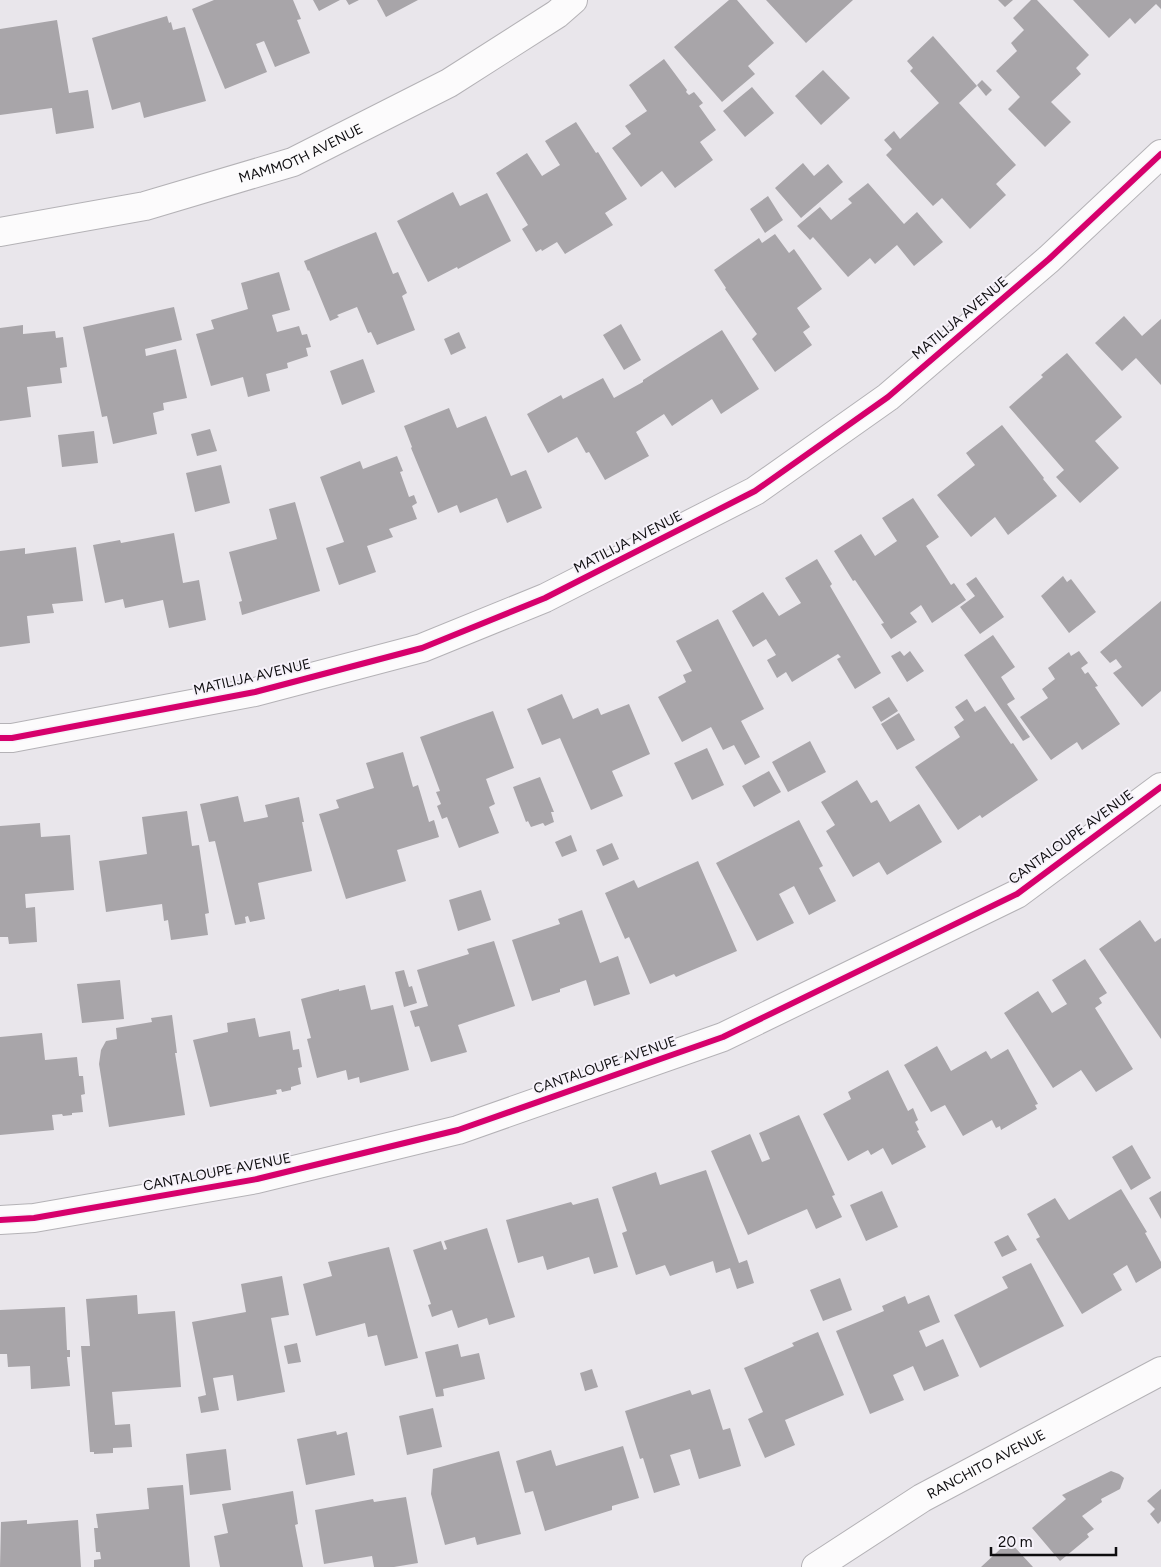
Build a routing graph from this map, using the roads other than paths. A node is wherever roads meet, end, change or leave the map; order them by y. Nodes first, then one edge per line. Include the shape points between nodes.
1 (573, 0) edge
2 (1161, 154) edge
3 (0, 232) edge
4 (0, 738) edge
5 (1161, 787) edge
6 (0, 1220) edge
7 (1161, 1371) edge
8 (816, 1567) edge

1 - 3 street, MAMMOTH AVENUE via 557,14 449,84 292,162 146,206
2 - 4 street, MATILIJA AVENUE via 1049,259 888,397 755,491 544,598 422,648 255,692
5 - 6 street, CANTALOUPE AVENUE via 1017,894 723,1037 458,1130 257,1180 34,1218
7 - 8 street, RANCHITO AVENUE via 922,1498

